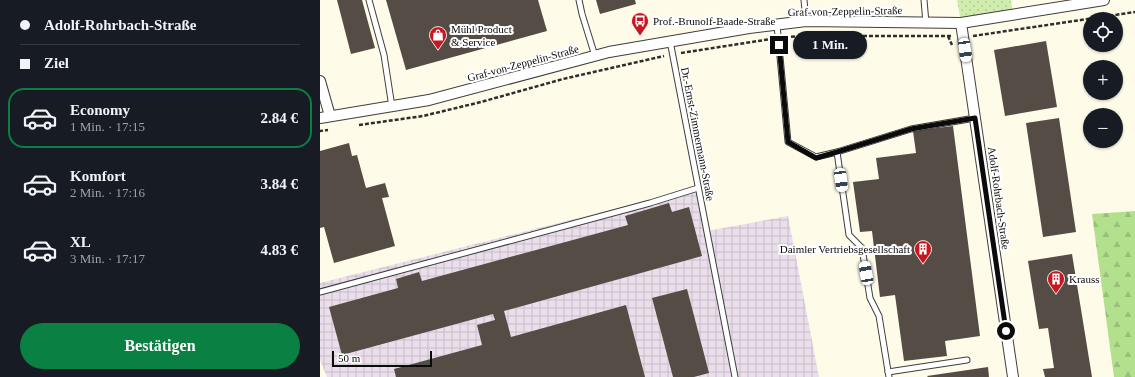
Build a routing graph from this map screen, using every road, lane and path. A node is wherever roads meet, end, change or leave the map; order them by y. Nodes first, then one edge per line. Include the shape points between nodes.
1 (369, 0) edge
2 (579, 0) edge
3 (804, 0) edge
4 (924, 0) edge
5 (1104, 0) edge
6 (1135, 12) edge
7 (806, 21) junction
8 (926, 23) junction
9 (961, 23) junction
10 (777, 25) junction
11 (963, 37) junction
12 (778, 38) junction
13 (670, 41) junction
14 (672, 54) junction
15 (595, 56) junction
16 (320, 81) edge
17 (392, 107) junction
18 (325, 117) edge
19 (975, 118) junction
20 (354, 125) dead end
21 (334, 129) dead end
22 (320, 131) edge
23 (837, 152) junction
24 (698, 188) junction
25 (320, 292) edge
26 (967, 360) dead end
27 (889, 374) edge
28 (735, 377) edge
29 (1013, 377) edge

1 - 17 lane via 384,55
2 - 15 lane
3 - 7 lane
4 - 8 lane
5 - 9 street, Graf-von-Zeppelin-Straße
6 - 11 path
7 - 8 street, Graf-von-Zeppelin-Straße
7 - 10 street, Graf-von-Zeppelin-Straße
8 - 9 street, Graf-von-Zeppelin-Straße
9 - 11 street, Adolf-Rohrbach-Straße
10 - 12 lane
10 - 13 street, Graf-von-Zeppelin-Straße
11 - 12 path
11 - 19 street, Adolf-Rohrbach-Straße
12 - 14 path
12 - 23 lane via 788,142 816,158
13 - 14 lane, Dr.-Ernst-Zimmermann-Straße
13 - 15 street, Graf-von-Zeppelin-Straße
14 - 20 path via 563,79 423,116
14 - 24 lane, Dr.-Ernst-Zimmermann-Straße
15 - 17 street, Graf-von-Zeppelin-Straße
16 - 18 street
17 - 18 street, Graf-von-Zeppelin-Straße
19 - 23 lane via 911,129
19 - 29 street, Adolf-Rohrbach-Straße
21 - 22 path
23 - 27 lane via 849,235 862,248 870,298 878,316
24 - 25 lane
24 - 28 lane, Dr.-Ernst-Zimmermann-Straße
26 - 27 lane

